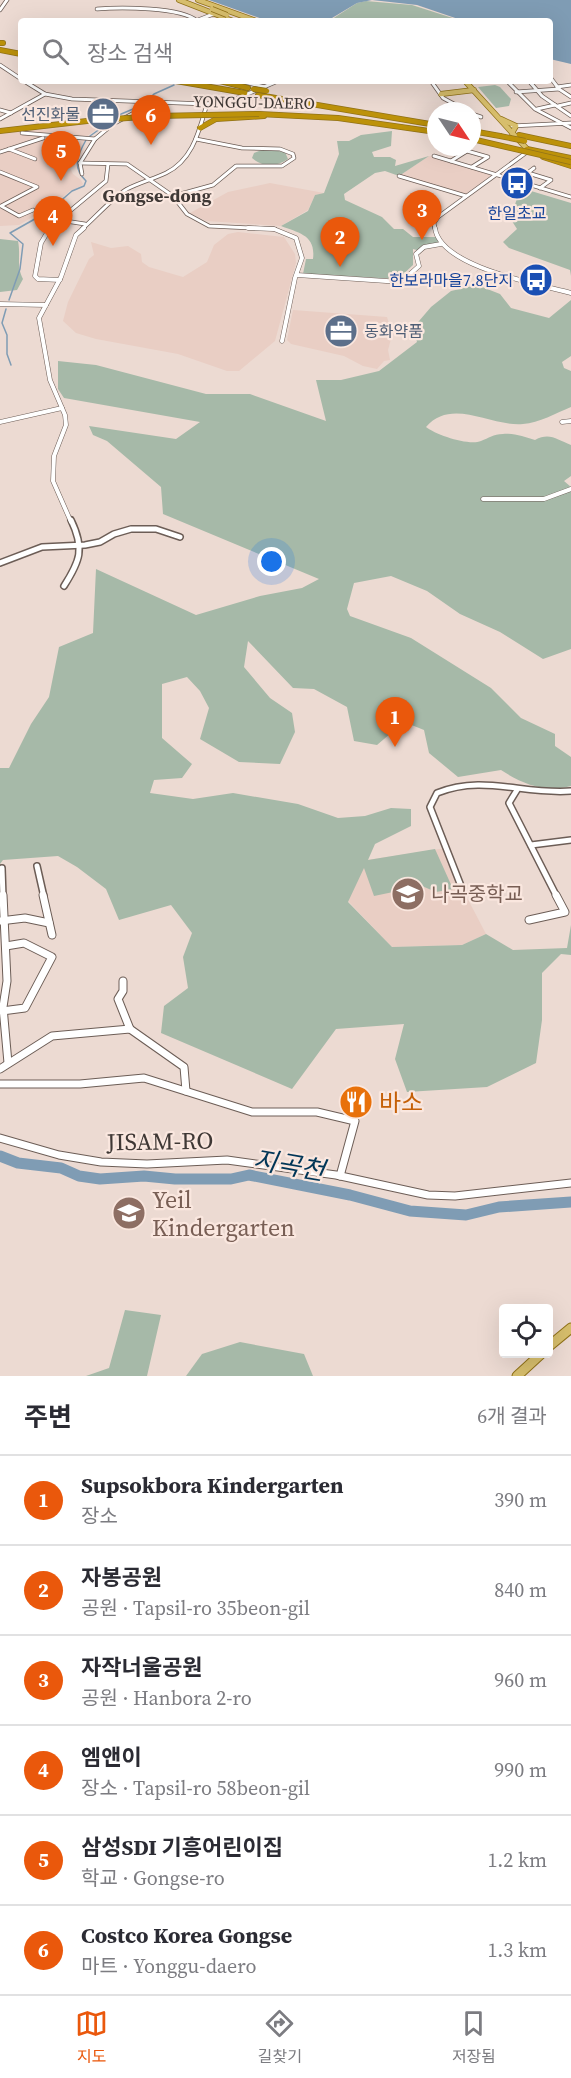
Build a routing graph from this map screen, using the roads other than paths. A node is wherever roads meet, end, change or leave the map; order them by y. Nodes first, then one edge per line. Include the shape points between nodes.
1 (7, 0) edge
2 (179, 0) edge
3 (185, 0) edge
4 (198, 0) edge
5 (97, 9) dead end
6 (0, 10) edge
7 (227, 10) junction
8 (213, 12) junction
9 (190, 18) edge
10 (201, 18) edge
11 (226, 18) edge
12 (235, 18) edge
13 (248, 18) edge
14 (1, 44) edge
15 (18, 48) edge
16 (0, 50) edge
17 (18, 53) edge
18 (0, 65) edge
19 (18, 77) edge
20 (553, 81) edge
21 (29, 84) edge
22 (200, 84) edge
23 (216, 84) edge
24 (230, 84) edge
25 (250, 84) edge
26 (274, 84) edge
27 (433, 84) edge
28 (465, 84) edge
29 (468, 84) edge
30 (509, 84) edge
31 (531, 84) edge
32 (571, 85) edge
33 (558, 88) junction
34 (266, 89) junction
35 (249, 90) junction
36 (474, 90) junction
37 (535, 90) junction
38 (459, 91) junction
39 (515, 92) junction
40 (45, 94) junction
41 (441, 94) junction
42 (571, 97) edge
43 (481, 98) junction
44 (450, 102) edge
45 (143, 103) joint
46 (151, 103) junction
47 (571, 103) edge
48 (207, 104) junction
49 (557, 105) junction
50 (537, 109) junction
51 (0, 110) edge
52 (11, 113) junction
53 (290, 115) junction
54 (571, 116) edge
55 (496, 117) junction
56 (427, 118) edge
57 (0, 119) edge
58 (427, 123) edge
59 (557, 123) junction
60 (571, 123) edge
61 (505, 126) junction
62 (516, 126) junction
63 (200, 128) junction
64 (571, 128) edge
65 (0, 131) edge
66 (427, 131) edge
67 (481, 131) edge
68 (22, 133) dead end
69 (512, 133) junction
70 (500, 134) junction
71 (47, 136) junction
72 (94, 139) junction
73 (196, 140) junction
74 (481, 140) edge
75 (571, 148) edge
76 (9, 149) junction
77 (527, 150) junction
78 (0, 152) edge
79 (434, 156) dead end
80 (35, 159) dead end
81 (451, 161) junction
82 (571, 162) edge
83 (80, 163) junction
84 (108, 164) junction
85 (472, 167) junction
86 (534, 168) dead end
87 (0, 172) edge
88 (528, 172) junction
89 (6, 174) junction
90 (82, 174) dead end
91 (495, 175) junction
92 (399, 176) dead end
93 (0, 177) edge
94 (147, 180) junction
95 (517, 181) junction
96 (540, 188) junction
97 (173, 195) junction
98 (466, 196) junction
99 (571, 197) edge
100 (33, 210) dead end
101 (59, 220) junction
102 (86, 224) junction
103 (441, 244) junction
104 (297, 275) junction
105 (60, 280) junction
106 (571, 293) edge
107 (0, 304) edge
108 (46, 305) junction
109 (282, 341) dead end
110 (62, 408) junction
111 (571, 421) edge
112 (0, 422) edge
113 (562, 422) dead end
114 (571, 489) edge
115 (483, 499) dead end
116 (180, 537) dead end
117 (78, 547) junction
118 (0, 563) edge
119 (64, 586) dead end
120 (517, 790) junction
121 (571, 791) edge
122 (571, 840) edge
123 (531, 845) junction
124 (37, 866) dead end
125 (2, 868) dead end
126 (461, 886) dead end
127 (2, 920) edge
128 (530, 920) dead end
129 (49, 923) junction
130 (52, 935) dead end
131 (6, 946) junction
132 (123, 981) dead end
133 (2, 1011) edge
134 (130, 1029) junction
135 (8, 1063) junction
136 (0, 1069) edge
137 (0, 1084) edge
138 (186, 1091) junction
139 (0, 1138) edge
140 (340, 1176) junction
141 (571, 1184) edge
142 (571, 1328) edge
143 (553, 1344) edge
144 (536, 1358) edge
145 (517, 1376) edge

1 - 6 street
2 - 8 main road
3 - 8 main road
4 - 7 main road
5 - 9 street via 152,8
7 - 8 street
7 - 13 main road
8 - 10 street
8 - 11 main road
8 - 12 main road, bridge
14 - 15 highway
16 - 17 highway
18 - 19 street
20 - 33 street
21 - 40 street
22 - 35 highway
23 - 35 highway
24 - 35 highway
25 - 34 street
26 - 34 street
27 - 41 street
28 - 38 main road
29 - 36 main road
30 - 39 street
31 - 37 street
32 - 33 street
33 - 37 street
33 - 42 street
34 - 35 highway, bridge
34 - 48 street
34 - 56 highway
35 - 58 highway via 258,95
36 - 38 main road
36 - 43 main road
37 - 39 street
37 - 49 street
38 - 41 main road
38 - 43 main road
39 - 50 street
40 - 45 street
40 - 52 street
41 - 44 street
43 - 55 main road
45 - 46 street
46 - 48 street
46 - 72 street via 117,120
47 - 49 street
48 - 63 street
49 - 50 street
49 - 54 street
50 - 59 street
51 - 52 street
52 - 57 street
53 - 63 highway via 216,119
53 - 65 highway, YONGGU-DAERO, bridge via 155,116
53 - 66 highway, YONGGU-DAERO
55 - 61 main road
55 - 62 main road
59 - 60 street
59 - 62 street
59 - 64 street
61 - 62 street
61 - 69 main road
62 - 69 main road
63 - 73 street
67 - 70 highway
68 - 71 street
69 - 77 main road
70 - 75 highway, bridge
70 - 75 highway, bridge
71 - 72 street
71 - 76 street
72 - 83 street
73 - 94 street via 181,163
73 - 97 street via 240,148 279,147 294,158 278,166 240,165 221,181
74 - 82 highway, bridge
76 - 78 street
76 - 80 street
77 - 82 highway
77 - 91 street
79 - 81 street
81 - 85 street
81 - 85 street via 467,151 488,157
83 - 84 street
83 - 90 street
84 - 94 street via 127,164
84 - 101 street via 105,182
85 - 91 street
86 - 88 street
87 - 89 street
88 - 95 street
88 - 96 street via 551,180
89 - 93 street
89 - 100 street via 37,187 1,206 19,216
91 - 95 street
91 - 98 street
92 - 98 street
94 - 97 street
94 - 102 street via 126,190
95 - 96 street
96 - 99 street
97 - 104 street via 187,214 209,226 274,229 296,238 302,258
98 - 103 street via 434,223
101 - 102 street
101 - 105 street via 41,243 35,276
102 - 105 street via 72,241
103 - 104 street via 416,254 419,266 401,282
103 - 106 street via 472,262
104 - 109 street
105 - 108 street
107 - 108 street
108 - 110 street via 39,318 39,329 50,380
110 - 112 street
110 - 117 street via 66,425 54,456 52,481 75,526
111 - 113 street
114 - 115 street via 544,499
116 - 117 street via 158,528 137,528 116,533 101,543
117 - 118 street via 47,546
117 - 119 street via 79,563
120 - 121 street
120 - 123 street via 509,803
120 - 126 street via 499,784 454,786 437,793 430,807
122 - 123 street
123 - 128 street via 565,912
124 - 129 street
125 - 127 street
127 - 129 street via 25,918
127 - 131 street
129 - 130 street
131 - 133 street via 7,981
131 - 133 street via 24,943 52,957 25,1008
132 - 134 street via 118,999
133 - 135 street
134 - 135 street via 52,1036
134 - 138 street via 184,1066
135 - 136 street
137 - 138 street via 80,1084 144,1078
138 - 140 street via 252,1112 317,1112 355,1121
139 - 140 street, JISAM-RO via 101,1162 226,1160
140 - 141 street, JISAM-RO via 399,1190 455,1196
142 - 143 main road
144 - 145 main road

